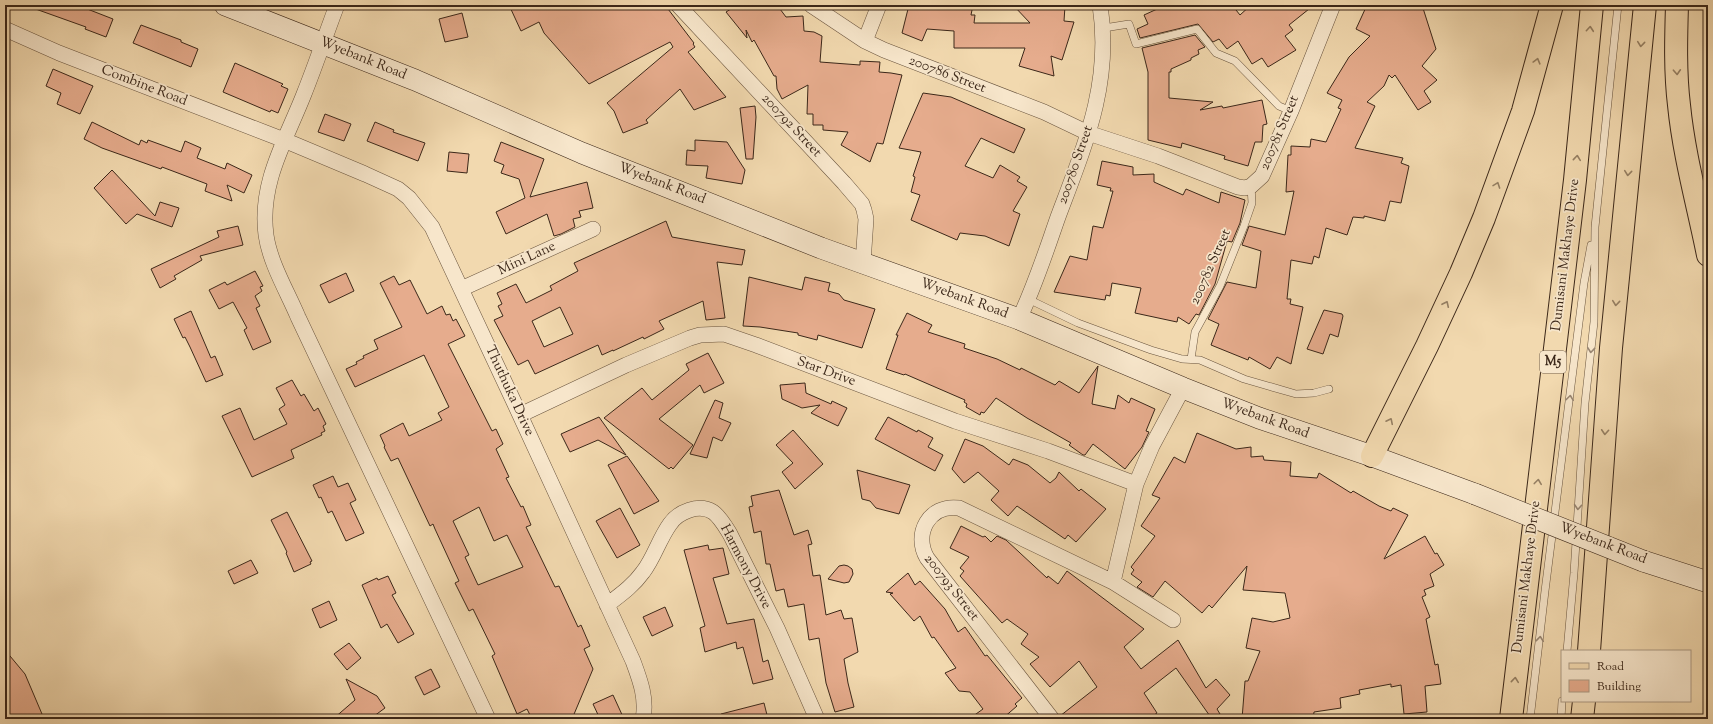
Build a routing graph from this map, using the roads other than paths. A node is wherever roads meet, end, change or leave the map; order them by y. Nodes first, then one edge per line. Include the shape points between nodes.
1 (225, 5) edge
2 (337, 5) edge
3 (678, 5) edge
4 (811, 5) edge
5 (879, 5) edge
6 (1100, 5) edge
7 (1333, 5) edge
8 (1552, 5) edge
9 (1592, 5) edge
10 (1618, 5) edge
11 (1645, 5) edge
12 (1677, 5) edge
13 (1104, 28) junction
14 (5, 29) edge
15 (865, 41) junction
16 (323, 43) junction
17 (1291, 111) junction
18 (1088, 133) junction
19 (284, 140) junction
20 (1251, 186) junction
21 (1595, 227) junction
22 (593, 229) dead end
23 (1708, 255) edge
24 (863, 264) junction
25 (461, 289) junction
26 (1028, 300) junction
27 (1019, 319) junction
28 (1191, 359) junction
29 (1183, 388) junction
30 (1329, 389) dead end
31 (520, 415) junction
32 (1372, 456) junction
33 (1136, 484) junction
34 (1113, 582) junction
35 (1708, 582) edge
36 (607, 605) junction
37 (1173, 620) dead end
38 (1567, 650) edge
39 (1589, 650) edge
40 (1562, 702) edge
41 (1584, 702) edge
42 (488, 719) edge
43 (643, 719) edge
44 (817, 719) edge
45 (1052, 719) edge
46 (1510, 719) edge
47 (1530, 719) edge
48 (1561, 719) edge
49 (1582, 719) edge

1 - 16 street, Wyebank Road
2 - 16 street
3 - 24 street, 200792 Street via 862,204 866,219
4 - 15 street, 200786 Street
5 - 15 street
6 - 13 street, 200780 Street
7 - 17 street, 200781 Street
32 -> 8 main road via 1427,346 1484,218 1523,111
46 -> 9 main road, Dumisani Makhaye Drive / M5 via 1574,180
10 - 21 lane
11 -> 39 main road via 1611,348
12 -> 23 main road via 1679,105
13 - 17 lane via 1129,24 1136,44 1197,30 1216,53 1235,61 1278,106
13 - 18 street, 200780 Street via 1099,94
14 - 19 street, Combine Road via 59,53
15 - 18 street, 200786 Street via 912,62 1044,112
16 - 19 street
16 - 24 street, Wyebank Road via 582,153
17 - 20 street, 200781 Street via 1262,176
18 - 20 street, 200781 Street via 1158,156 1238,187
18 - 26 street, 200780 Street
19 - 25 street, Thuthuka Drive via 398,189 409,198 432,227
19 - 42 street via 269,179 264,205 270,254
20 - 28 lane, 200782 Street via 1252,203 1220,286 1195,332
21 -> 38 lane via 1594,322
47 -> 21 lane via 1584,283
22 - 25 street, Mini Lane
24 - 27 street, Wyebank Road
25 - 31 street, Thuthuka Drive
26 - 27 street, 200780 Street
26 - 28 lane via 1078,323 1151,350
27 - 29 street, Wyebank Road
28 - 30 lane via 1200,360 1244,379 1296,394 1314,394
29 - 32 street, Wyebank Road via 1259,418
29 - 33 street via 1152,446
31 - 33 street, Star Drive via 660,350 700,335 724,334 955,421 1048,451
31 - 36 street, Thuthuka Drive
32 - 35 street, Wyebank Road, bridge via 1643,561
33 - 34 street
34 - 37 street, 200793 Street
34 - 45 street, 200793 Street via 960,508 938,510 928,520 921,542 927,558
36 - 43 street, Thuthuka Drive via 643,689
36 - 44 street, Harmony Drive via 627,590 643,572 677,516 689,510 702,508 712,512 730,534
40 - 48 lane
41 - 49 main road

